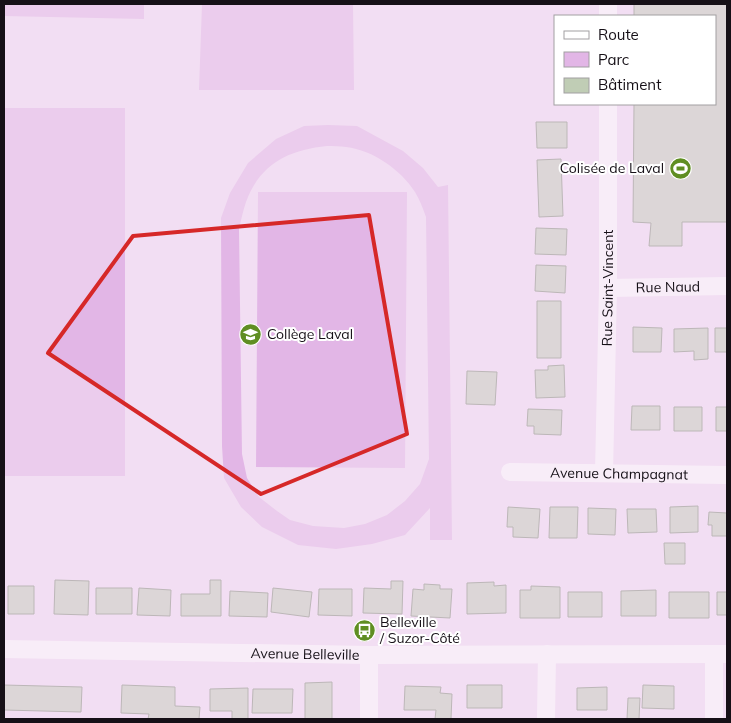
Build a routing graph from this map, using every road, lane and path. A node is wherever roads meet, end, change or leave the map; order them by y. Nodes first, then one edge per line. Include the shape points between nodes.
1 (608, 105) edge
2 (727, 286) edge
3 (608, 288) junction
4 (510, 472) dead end
5 (604, 473) junction
6 (727, 475) edge
7 (4, 649) edge
8 (547, 654) junction
9 (721, 654) edge
10 (369, 655) junction
11 (369, 719) edge
12 (546, 719) edge
13 (714, 719) edge

1 - 3 street, Rue Saint-Vincent
2 - 3 street, Rue Naud
3 - 5 street, Rue Saint-Vincent
4 - 5 street, Avenue Champagnat
5 - 6 street, Avenue Champagnat
7 - 10 street, Avenue Belleville
8 - 9 street, Avenue Belleville
8 - 10 street, Avenue Belleville
8 - 12 street
9 - 13 street
10 - 11 street

